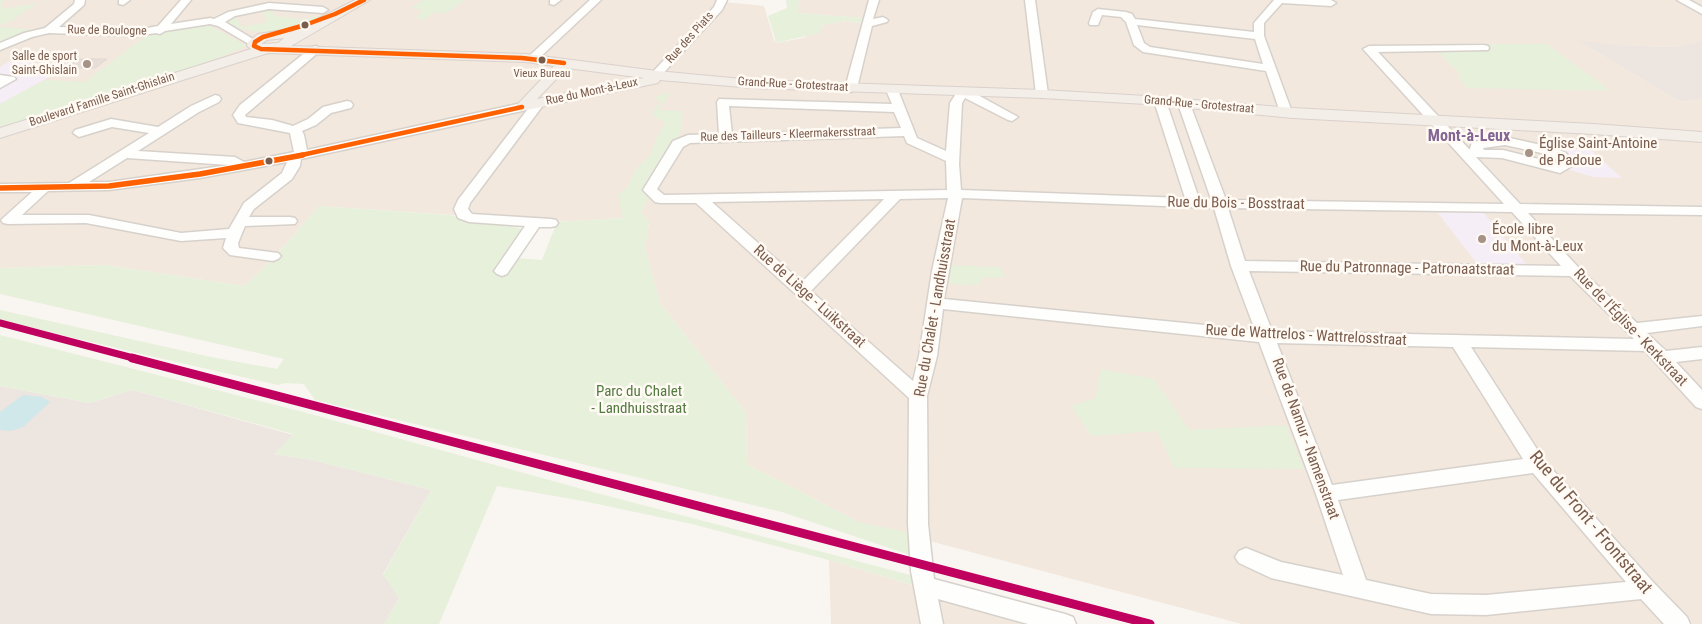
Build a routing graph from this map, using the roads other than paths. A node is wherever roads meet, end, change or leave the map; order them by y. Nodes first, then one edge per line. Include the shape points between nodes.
1 (80, 0) edge
2 (186, 0) edge
3 (332, 0) edge
4 (364, 0) edge
5 (596, 0) edge
6 (722, 0) edge
7 (874, 0) edge
8 (1030, 0) edge
9 (1279, 0) edge
10 (1682, 0) edge
11 (267, 3) edge
12 (1331, 3) dead end
13 (1702, 11) edge
14 (329, 12) junction
15 (868, 20) dead end
16 (883, 20) dead end
17 (216, 22) junction
18 (1131, 22) junction
19 (1094, 23) dead end
20 (1259, 23) joint
21 (49, 30) junction
22 (160, 30) junction
23 (233, 30) junction
24 (273, 35) junction
25 (1260, 36) junction
26 (291, 39) junction
27 (0, 47) edge
28 (261, 47) junction
29 (1484, 48) dead end
30 (319, 50) junction
31 (532, 58) junction
32 (564, 63) junction
33 (1269, 68) junction
34 (0, 78) edge
35 (654, 78) junction
36 (684, 78) joint
37 (0, 84) edge
38 (850, 88) junction
39 (892, 90) junction
40 (962, 92) junction
41 (1042, 94) junction
42 (215, 99) dead end
43 (1160, 101) junction
44 (538, 104) junction
45 (1184, 104) junction
46 (347, 105) dead end
47 (522, 107) junction
48 (898, 108) junction
49 (1286, 112) junction
50 (1012, 117) dead end
51 (1436, 121) junction
52 (294, 130) junction
53 (160, 132) junction
54 (908, 132) junction
55 (0, 133) edge
56 (79, 133) dead end
57 (726, 137) junction
58 (1702, 137) edge
59 (1497, 148) dead end
60 (1472, 153) junction
61 (124, 154) junction
62 (298, 155) junction
63 (953, 159) junction
64 (238, 167) junction
65 (0, 188) edge
66 (70, 188) junction
67 (43, 189) junction
68 (955, 194) junction
69 (896, 195) junction
70 (660, 198) joint
71 (700, 199) junction
72 (1193, 203) junction
73 (1220, 204) junction
74 (1518, 208) junction
75 (1702, 211) edge
76 (290, 221) dead end
77 (534, 223) junction
78 (551, 223) dead end
79 (236, 227) junction
80 (274, 256) dead end
81 (1239, 266) junction
82 (502, 271) dead end
83 (1574, 271) junction
84 (802, 291) junction
85 (935, 304) junction
86 (1702, 321) edge
87 (1632, 329) junction
88 (1268, 337) junction
89 (1459, 342) junction
90 (1648, 345) junction
91 (1702, 353) edge
92 (1662, 357) junction
93 (918, 396) junction
94 (1702, 402) edge
95 (1537, 465) junction
96 (1326, 494) junction
97 (1246, 557) dead end
98 (926, 586) junction
99 (1358, 589) junction
100 (1645, 589) junction
101 (932, 624) edge
102 (1065, 624) edge
103 (1679, 624) edge

1 - 21 street via 79,5
2 - 22 street
3 - 14 street
4 - 14 main road
5 - 31 street
6 - 35 street, Rue des Piats
7 - 15 street
8 - 41 street
9 - 12 street
9 - 20 street
10 - 13 street
11 - 14 street, Rue de Boulogne
11 - 17 street, Rue de Boulogne
14 - 24 main road
14 - 26 main road
16 - 38 street via 867,24
17 - 22 street, Rue de Boulogne
17 - 23 street, Rue de Boulogne
18 - 19 street via 1128,16 1104,12 1096,13
18 - 25 street
18 - 33 street via 1139,45 1148,50
20 - 25 street
21 - 22 street, Rue de Boulogne via 123,34
21 - 27 street, Rue de Boulogne
23 - 24 street, Rue de Boulogne
23 - 28 street, Rue de Boulogne
24 - 26 main road via 287,34
24 - 28 main road via 261,38
25 - 33 street
26 - 28 main road via 282,46
26 - 30 main road via 292,44
28 - 30 main road
28 - 55 main road, Boulevard Famille Saint-Ghislain
29 - 51 street, Rue de l'Église - Kerkstraat via 1369,49
30 - 31 main road
30 - 52 street via 239,115 242,120
31 - 32 main road
32 - 35 main road
32 - 47 main road
33 - 49 street
34 - 37 street via 10,79
35 - 36 main road, Rue du Mont-à-Leux
35 - 44 main road, Rue du Mont-à-Leux
36 - 38 main road, Grand-Rue - Grotestraat
38 - 39 main road, Grand-Rue - Grotestraat
39 - 40 main road, Grand-Rue - Grotestraat
39 - 48 street
40 - 41 main road, Grand-Rue - Grotestraat
40 - 50 street, Grand-Rue - Grotestraat
40 - 63 street, Rue du Chalet - Landhuisstraat via 956,104
41 - 43 main road, Grand-Rue - Grotestraat
42 - 53 street
43 - 45 main road, Grand-Rue - Grotestraat
43 - 72 street
44 - 47 main road, Rue du Mont-à-Leux
44 - 77 street via 460,209 462,215 469,218
45 - 49 main road, Grand-Rue - Grotestraat
45 - 73 street, Rue de Namur - Namenstraat
46 - 52 street via 327,110
47 - 62 street, Rue du Mont-à-Leux
48 - 54 street
48 - 57 street via 722,102
49 - 51 main road, Grand-Rue - Grotestraat
51 - 58 main road, Grand-Rue - Grotestraat
51 - 60 street, Rue de l'Église - Kerkstraat
52 - 62 street via 298,135
53 - 56 street via 111,123
53 - 61 street
54 - 57 street, Rue des Tailleurs - Kleermakersstraat
54 - 63 street via 912,140
57 - 70 street, Rue des Tailleurs - Kleermakersstraat via 692,138 678,144 650,190
59 - 60 street
60 - 74 street, Rue de l'Église - Kerkstraat
61 - 64 street via 235,160
61 - 66 street
62 - 64 street, Rue du Mont-à-Leux
62 - 79 street via 287,176 249,206
63 - 68 street, Rue du Chalet - Landhuisstraat
64 - 66 street, Rue du Mont-à-Leux via 151,181
65 - 67 street, Rue du Mont-à-Leux
66 - 67 street, Rue du Mont-à-Leux
67 - 79 street via 8,220 86,219 182,237
68 - 69 street, Rue du Bois - Bosstraat
68 - 72 street, Rue du Bois - Bosstraat
68 - 85 street, Rue du Chalet - Landhuisstraat
69 - 71 street, Rue du Bois - Bosstraat
69 - 84 street
70 - 71 street, Rue du Bois - Bosstraat
71 - 84 street, Rue de Liège - Luikstraat
72 - 73 street, Rue du Bois - Bosstraat
73 - 74 street, Rue du Bois - Bosstraat
73 - 81 street, Rue de Namur - Namenstraat
74 - 75 street, Rue du Bois - Bosstraat
74 - 83 street, Rue de l'Église - Kerkstraat
76 - 79 street
77 - 78 street
77 - 82 street
79 - 80 street via 230,242 232,250 241,254
81 - 83 street, Rue du Patronnage - Patronaatstraat
81 - 88 street, Rue de Namur - Namenstraat
83 - 87 street, Rue de l'Église - Kerkstraat
84 - 93 street, Rue de Liège - Luikstraat
85 - 88 street, Rue de Wattrelos - Wattrelosstraat
85 - 93 street, Rue du Chalet - Landhuisstraat via 928,356
86 - 87 street
87 - 90 street, Rue de l'Église - Kerkstraat
88 - 89 street, Rue de Wattrelos - Wattrelosstraat
88 - 96 street, Rue de Namur - Namenstraat
89 - 90 street, Rue de Wattrelos - Wattrelosstraat
89 - 95 street, Rue du Front - Frontstraat
90 - 92 street, Rue de l'Église - Kerkstraat
91 - 92 street
92 - 94 street, Rue de l'Église - Kerkstraat
93 - 98 street, Rue du Chalet - Landhuisstraat via 918,524
95 - 96 street
95 - 100 street, Rue du Front - Frontstraat
96 - 99 street, Rue de Namur - Namenstraat
97 - 99 street via 1279,571
98 - 101 street, Rue du Chalet - Landhuisstraat
98 - 102 street
99 - 100 street via 1430,604 1486,605
100 - 103 street, Rue du Front - Frontstraat

